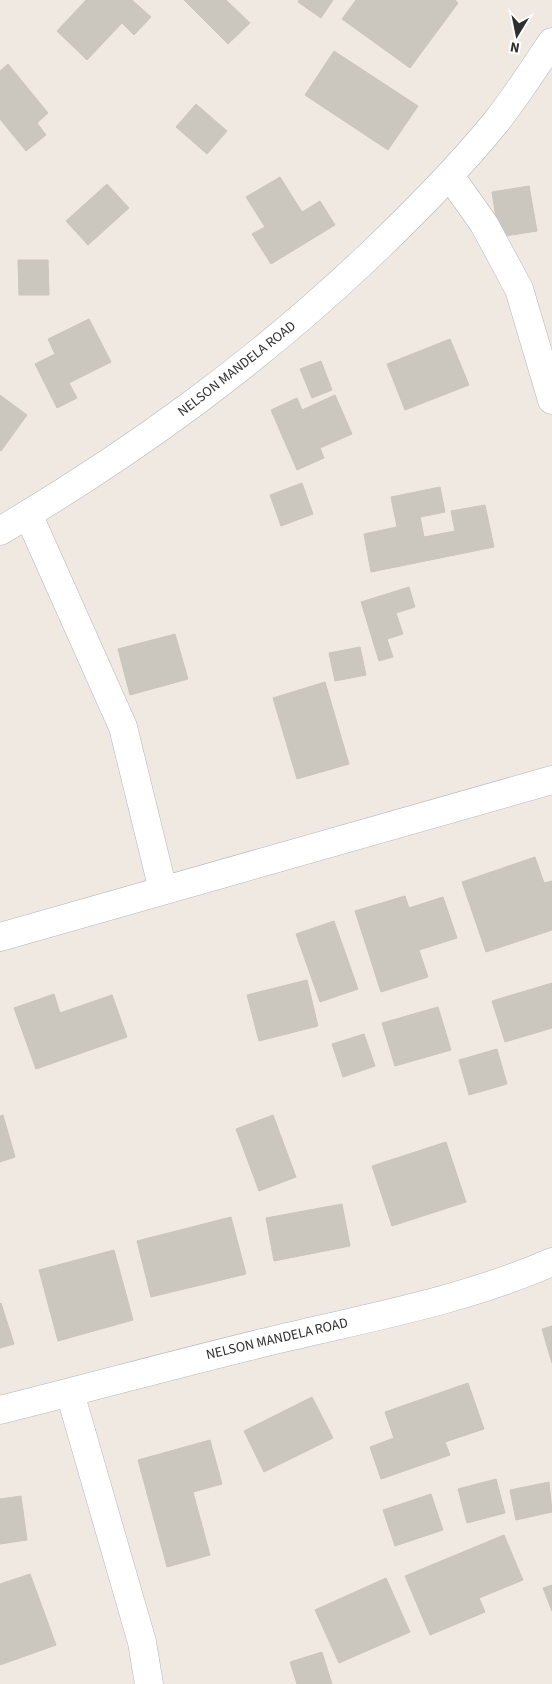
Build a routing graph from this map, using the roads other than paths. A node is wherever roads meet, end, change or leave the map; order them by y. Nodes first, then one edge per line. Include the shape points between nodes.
1 (552, 42) edge
2 (450, 176) junction
3 (552, 400) edge
4 (28, 514) junction
5 (0, 531) edge
6 (552, 780) edge
7 (163, 890) junction
8 (0, 937) edge
9 (552, 1262) edge
10 (70, 1393) junction
11 (0, 1410) edge
12 (149, 1684) edge

1 - 2 street, NELSON MANDELA ROAD via 497,121
2 - 3 street via 484,224 519,289
2 - 4 street, NELSON MANDELA ROAD via 320,303 258,355 178,417
4 - 5 street, NELSON MANDELA ROAD
4 - 7 street via 123,727
6 - 7 street
7 - 8 street
9 - 10 street, NELSON MANDELA ROAD via 463,1295 178,1363
10 - 11 street, NELSON MANDELA ROAD
10 - 12 street via 142,1642

